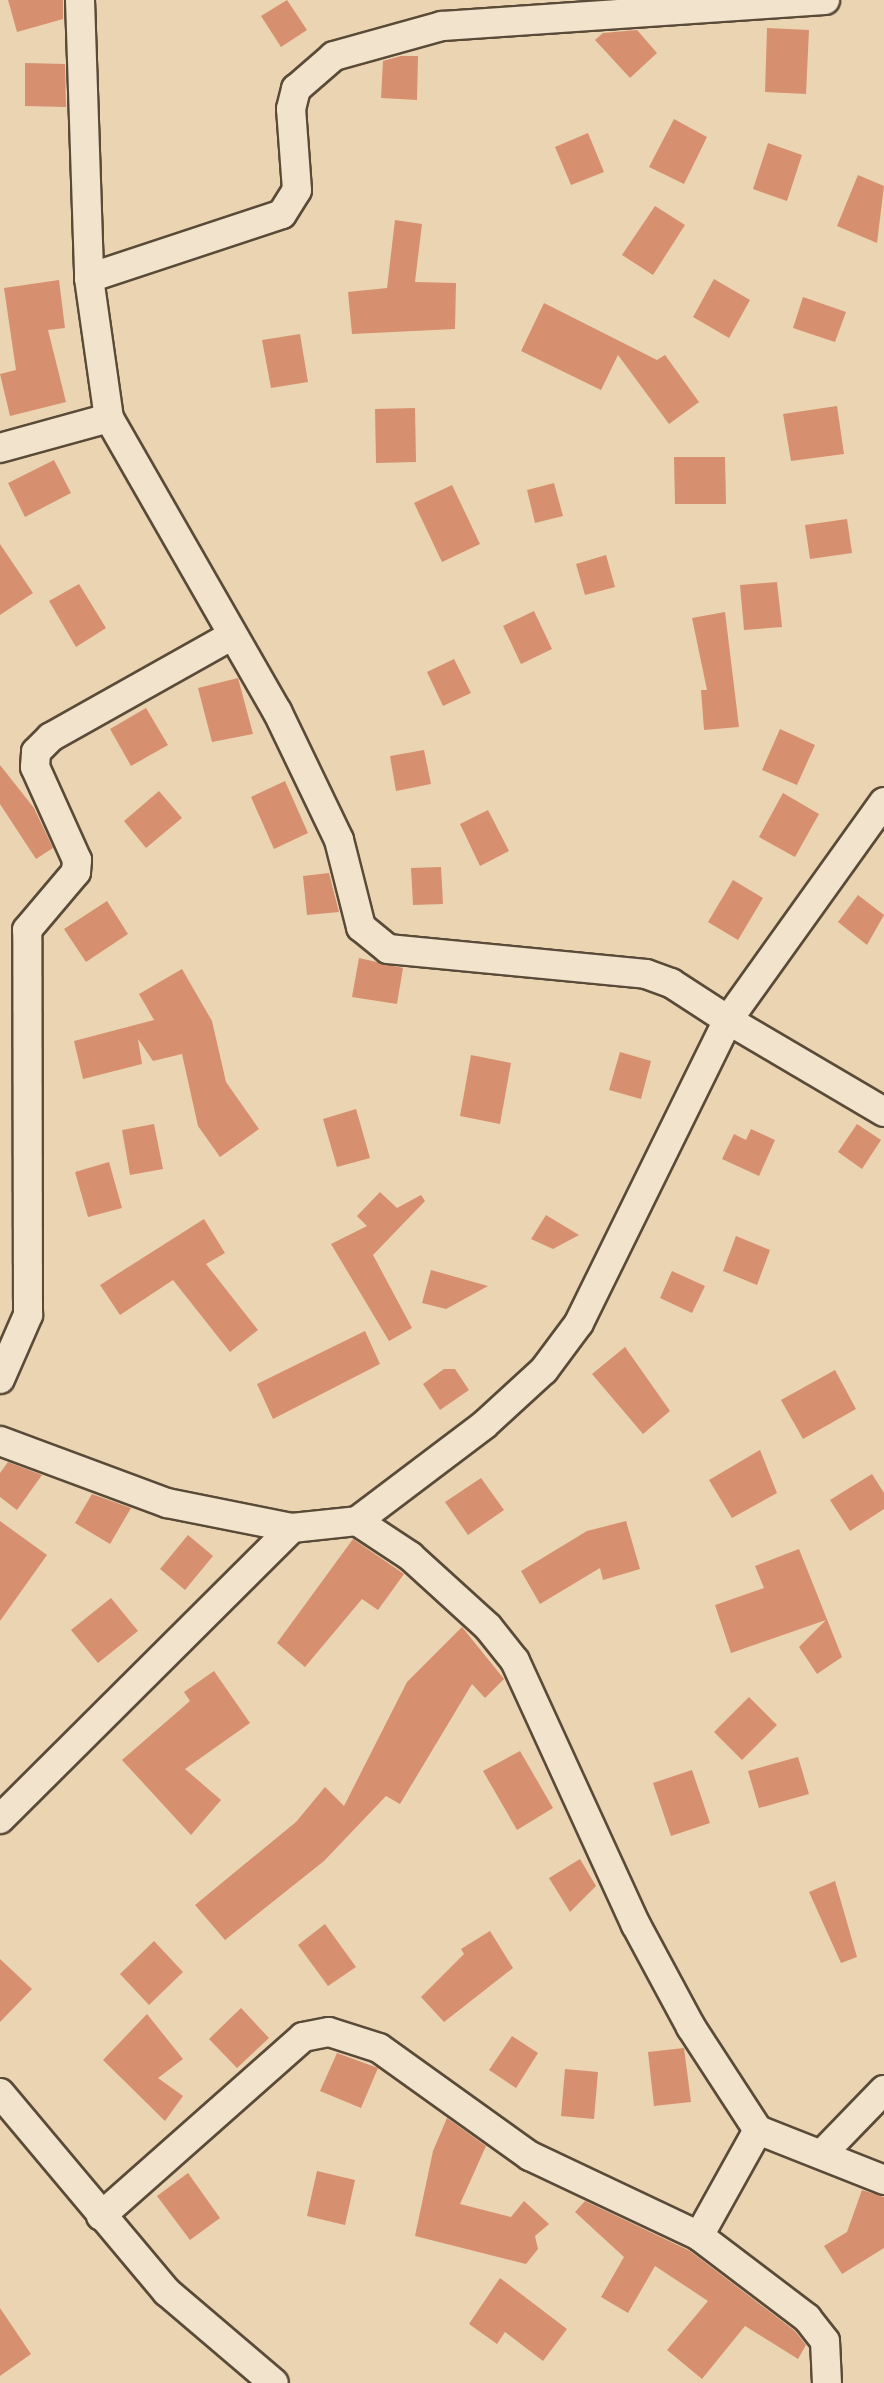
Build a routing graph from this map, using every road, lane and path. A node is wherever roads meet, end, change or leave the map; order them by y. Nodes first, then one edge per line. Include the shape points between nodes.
1 (80, 0) edge
2 (825, 0) edge
3 (89, 278) junction
4 (109, 418) junction
5 (0, 448) edge
6 (231, 636) junction
7 (884, 802) edge
8 (728, 1020) junction
9 (884, 1112) edge
10 (0, 1380) edge
11 (0, 1441) edge
12 (357, 1521) junction
13 (292, 1528) junction
14 (0, 1819) edge
15 (884, 2090) edge
16 (0, 2093) edge
17 (758, 2130) junction
18 (822, 2154) junction
19 (884, 2180) edge
20 (101, 2216) junction
21 (699, 2236) junction
22 (274, 2383) edge
23 (826, 2383) edge

1 - 3 street
2 - 3 street via 442,26 334,56 296,89 291,110 297,190 288,208
3 - 4 street
4 - 5 street
4 - 6 street
6 - 8 street via 277,711 339,840 361,927 372,940 426,955 646,974
6 - 10 street via 51,737 36,752 34,767 77,860 76,872 27,930 28,1315
7 - 8 street
8 - 9 street
8 - 12 street via 579,1322 556,1354 484,1425
11 - 13 street via 167,1503
12 - 13 street
12 - 17 street via 457,1597 514,1661 636,1925 690,2027
13 - 14 street
15 - 18 street
16 - 20 street
17 - 18 street
17 - 21 street
18 - 19 street
20 - 21 street via 304,2038 328,2032 378,2048 530,2156
20 - 22 street via 167,2292
21 - 23 street via 807,2318 825,2341

